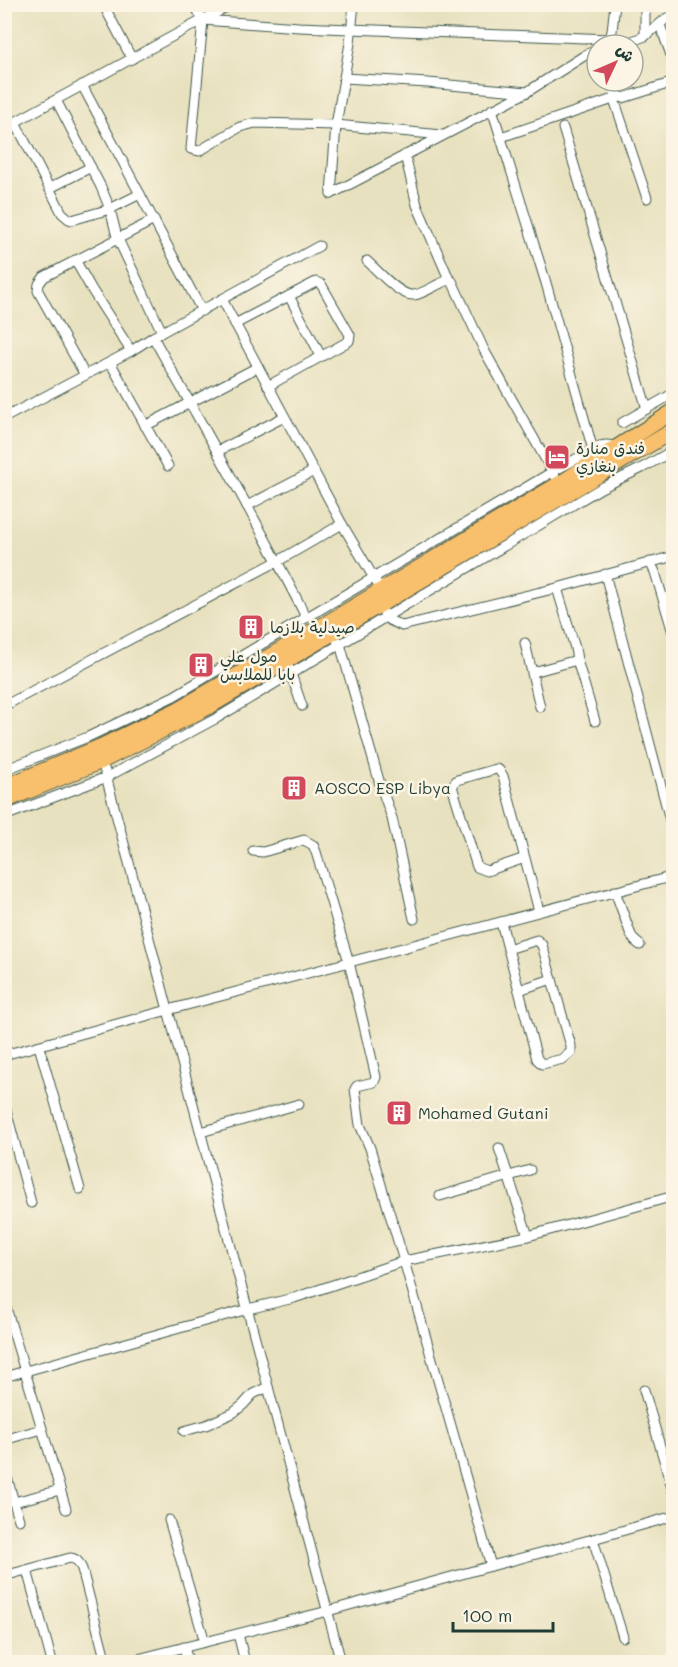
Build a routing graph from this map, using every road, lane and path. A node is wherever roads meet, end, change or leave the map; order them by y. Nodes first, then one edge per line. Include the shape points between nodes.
1 (103, 4) edge
2 (194, 4) edge
3 (232, 4) edge
4 (354, 4) edge
5 (615, 4) edge
6 (645, 4) edge
7 (674, 15) edge
8 (203, 20) junction
9 (660, 25) junction
10 (352, 28) junction
11 (610, 33) edge
12 (645, 33) edge
13 (645, 36) edge
14 (585, 41) edge
15 (585, 55) edge
16 (132, 59) junction
17 (674, 63) edge
18 (344, 78) junction
19 (674, 82) edge
20 (82, 85) junction
21 (527, 92) junction
22 (614, 93) edge
23 (616, 98) junction
24 (56, 100) junction
25 (492, 109) junction
26 (15, 122) junction
27 (336, 125) junction
28 (4, 128) edge
29 (563, 128) dead end
30 (442, 135) junction
31 (501, 137) junction
32 (405, 155) junction
33 (91, 167) junction
34 (50, 188) junction
35 (140, 194) junction
36 (647, 198) dead end
37 (110, 209) junction
38 (154, 220) junction
39 (117, 237) junction
40 (320, 246) dead end
41 (75, 260) junction
42 (367, 261) dead end
43 (449, 279) junction
44 (289, 296) junction
45 (222, 300) junction
46 (202, 311) junction
47 (235, 324) junction
48 (162, 332) junction
49 (153, 337) junction
50 (131, 351) junction
51 (321, 356) junction
52 (110, 362) junction
53 (258, 367) junction
54 (85, 375) junction
55 (268, 386) junction
56 (674, 393) edge
57 (190, 403) junction
58 (647, 409) junction
59 (674, 411) edge
60 (284, 417) junction
61 (4, 418) edge
62 (622, 423) dead end
63 (145, 426) junction
64 (674, 430) edge
65 (617, 446) junction
66 (593, 450) junction
67 (674, 450) edge
68 (218, 451) junction
69 (168, 466) dead end
70 (314, 471) junction
71 (556, 478) junction
72 (247, 506) junction
73 (342, 524) junction
74 (674, 555) edge
75 (278, 561) junction
76 (650, 562) junction
77 (605, 574) junction
78 (557, 588) junction
79 (381, 597) junction
80 (306, 617) junction
81 (674, 636) edge
82 (336, 639) junction
83 (525, 643) dead end
84 (284, 654) junction
85 (577, 660) junction
86 (533, 672) junction
87 (4, 706) edge
88 (302, 706) dead end
89 (540, 707) dead end
90 (213, 712) junction
91 (595, 721) dead end
92 (102, 761) junction
93 (4, 770) edge
94 (107, 777) junction
95 (4, 787) edge
96 (4, 801) edge
97 (4, 816) edge
98 (674, 835) edge
99 (253, 851) dead end
100 (525, 858) junction
101 (674, 876) edge
102 (615, 891) junction
103 (539, 911) junction
104 (414, 919) dead end
105 (501, 922) junction
106 (640, 945) dead end
107 (508, 949) junction
108 (349, 962) junction
109 (552, 979) junction
110 (519, 990) junction
111 (168, 1010) junction
112 (39, 1046) junction
113 (4, 1055) edge
114 (4, 1103) edge
115 (299, 1104) dead end
116 (201, 1132) junction
117 (499, 1148) dead end
118 (530, 1170) dead end
119 (509, 1176) junction
120 (80, 1189) dead end
121 (440, 1196) dead end
122 (674, 1196) edge
123 (31, 1203) dead end
124 (528, 1236) junction
125 (404, 1262) junction
126 (4, 1301) edge
127 (248, 1309) junction
128 (6, 1313) edge
129 (25, 1372) junction
130 (4, 1377) edge
131 (268, 1387) junction
132 (644, 1390) dead end
133 (42, 1429) junction
134 (184, 1431) dead end
135 (4, 1440) edge
136 (4, 1467) edge
137 (60, 1490) junction
138 (674, 1495) edge
139 (14, 1502) junction
140 (66, 1509) dead end
141 (674, 1516) edge
142 (19, 1520) dead end
143 (169, 1520) dead end
144 (593, 1539) junction
145 (491, 1566) junction
146 (27, 1570) junction
147 (4, 1576) edge
148 (328, 1611) junction
149 (238, 1634) junction
150 (623, 1637) dead end
151 (205, 1642) junction
152 (184, 1647) junction
153 (154, 1659) edge
154 (52, 1662) edge
155 (106, 1662) edge
156 (126, 1662) edge
157 (188, 1662) edge
158 (245, 1662) edge
159 (342, 1662) edge

1 - 16 street
2 - 8 street
3 - 8 street
4 - 10 street
5 - 11 street
6 - 12 street
7 - 9 street
8 - 10 street
8 - 16 street
8 - 27 street via 191,149 199,151 240,127 255,123
9 - 13 street
9 - 17 street
10 - 14 street
10 - 18 street
15 - 21 street
16 - 20 street
18 - 21 street
18 - 27 street
19 - 23 street via 628,98
20 - 24 street
20 - 35 street
21 - 25 street
22 - 23 street
23 - 31 street
23 - 36 street
24 - 26 street
24 - 33 street
25 - 30 street
25 - 31 street
26 - 28 street
26 - 34 street
27 - 30 street
27 - 32 street via 331,194
29 - 58 street
30 - 32 street
31 - 66 street
32 - 43 street via 417,205
33 - 34 street
33 - 37 street
34 - 37 street via 69,219
35 - 37 street
35 - 38 street
37 - 39 street
38 - 39 street
38 - 46 street
39 - 41 street
39 - 48 street
40 - 45 street
41 - 50 street
41 - 54 street via 44,277 38,291
42 - 43 street via 406,294 414,295
43 - 71 street
44 - 47 street
44 - 51 street
44 - 51 street via 319,282 350,334 349,341
45 - 46 street
45 - 47 street
46 - 48 street
47 - 53 street
48 - 49 street
49 - 50 street
49 - 57 street
50 - 52 street
51 - 55 street
52 - 54 street
52 - 63 street
53 - 55 street
53 - 57 street
54 - 61 street
55 - 60 street
56 - 58 street
57 - 63 street
57 - 68 street
58 - 62 street
59 - 65 highway
60 - 68 street
60 - 70 street
63 - 69 street
64 - 79 highway
65 - 66 street
65 - 71 highway
66 - 71 street
67 - 79 street
68 - 72 street
70 - 72 street
70 - 73 street
71 - 79 highway
72 - 75 street
73 - 75 street
73 - 79 street
74 - 76 street
75 - 80 street
75 - 87 street
76 - 77 street
76 - 81 street
77 - 78 street
77 - 98 street
78 - 79 street via 402,626 395,624
78 - 85 street
79 - 80 street
79 - 82 highway
79 - 84 highway
80 - 84 street
82 - 84 highway
82 - 104 street via 392,818
83 - 86 street
84 - 88 street
84 - 90 highway via 246,692
84 - 93 street via 174,696
84 - 95 highway via 153,722
85 - 86 street
85 - 91 street
86 - 89 street
90 - 92 highway
90 - 94 street
92 - 94 street
92 - 96 highway
94 - 97 street
94 - 111 street
99 - 108 street via 263,852 304,840 313,845
100 - 100 street via 499,770 454,782 477,867 487,871
100 - 103 street
101 - 102 street
102 - 103 street
102 - 106 street via 631,935
103 - 105 street
105 - 107 street
105 - 108 street
107 - 109 street via 540,942
107 - 110 street
108 - 111 street
108 - 125 street via 376,1077 374,1082 355,1089 360,1125
109 - 110 street
109 - 110 street via 571,1046 571,1052 563,1059 538,1062
111 - 112 street
111 - 116 street
112 - 113 street
112 - 120 street
114 - 123 street
115 - 116 street
116 - 127 street
117 - 119 street
118 - 119 street
119 - 121 street
119 - 124 street
122 - 124 street
124 - 125 street
125 - 127 street
125 - 145 street
126 - 128 street
127 - 129 street
127 - 131 street
128 - 129 street
129 - 130 street
129 - 133 street
131 - 134 street via 253,1394 233,1413
131 - 148 street
132 - 138 street
133 - 135 street
133 - 137 street
136 - 139 street
137 - 139 street
137 - 140 street
139 - 142 street
141 - 144 street
143 - 151 street
144 - 145 street
144 - 150 street
145 - 148 street
146 - 147 street
146 - 154 street
146 - 155 street via 70,1558 79,1562
148 - 149 street
148 - 159 street
149 - 151 street
149 - 158 street
151 - 152 street
152 - 153 street
152 - 157 street
153 - 156 street

